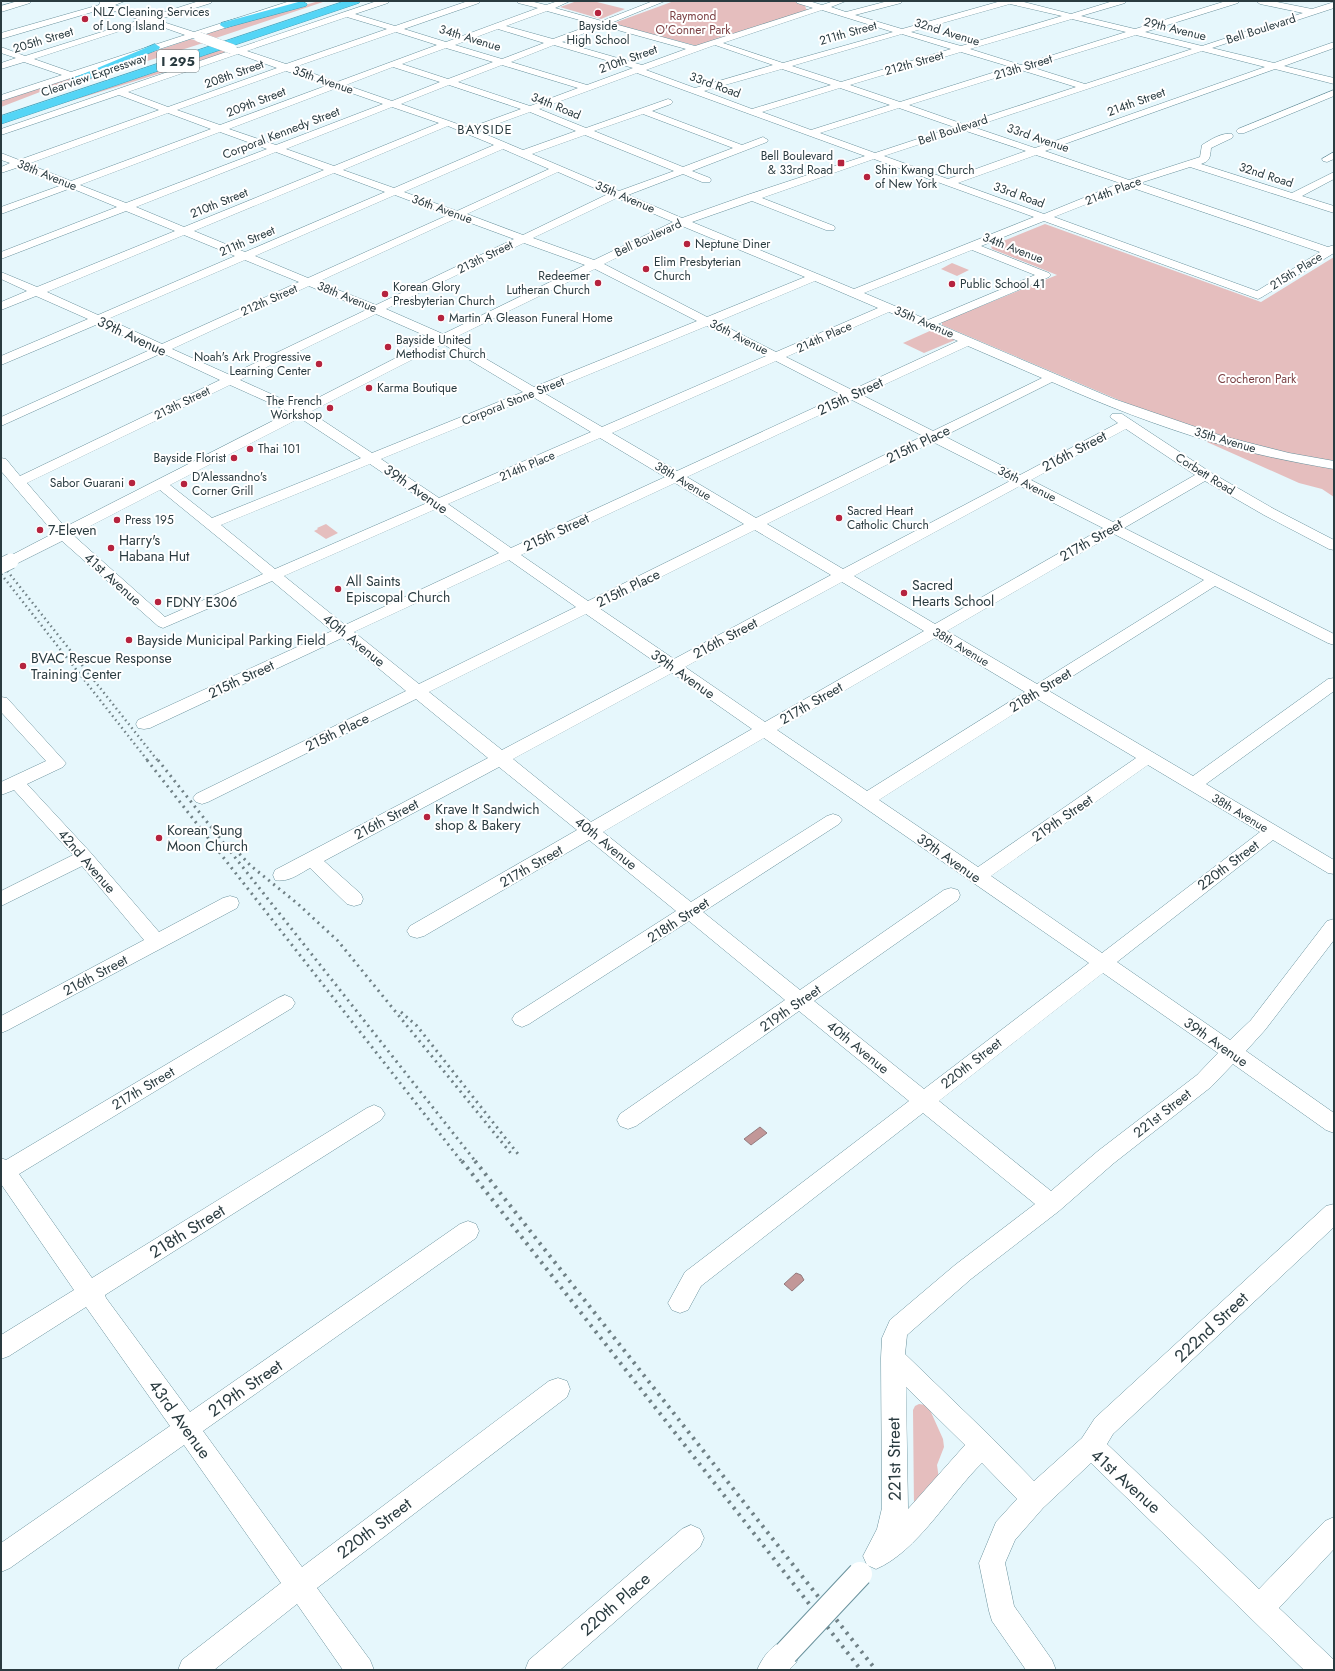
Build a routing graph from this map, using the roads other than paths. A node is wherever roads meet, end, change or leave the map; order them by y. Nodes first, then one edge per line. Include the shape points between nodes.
1 (27, 1) edge
2 (93, 1) edge
3 (121, 1) edge
4 (208, 1) edge
5 (298, 1) edge
6 (313, 1) edge
7 (336, 1) edge
8 (355, 1) edge
9 (366, 1) edge
10 (385, 1) edge
11 (476, 1) edge
12 (521, 1) edge
13 (566, 1) edge
14 (661, 1) edge
15 (800, 1) edge
16 (842, 1) edge
17 (898, 1) edge
18 (1010, 1) edge
19 (1122, 1) edge
20 (1235, 1) edge
21 (1260, 1) edge
22 (109, 3) edge
23 (1334, 6) edge
24 (824, 7) junction
25 (547, 8) junction
26 (1, 9) edge
27 (1313, 12) junction
28 (346, 14) junction
29 (848, 14) junction
30 (1326, 15) dead end
31 (1072, 16) junction
32 (148, 20) junction
33 (602, 23) junction
34 (225, 25) junction
35 (497, 26) junction
36 (395, 29) junction
37 (903, 31) junction
38 (1136, 32) junction
39 (1, 36) edge
40 (196, 36) junction
41 (553, 42) junction
42 (716, 42) junction
43 (446, 45) junction
44 (1334, 45) edge
45 (251, 46) junction
46 (155, 47) junction
47 (1203, 48) junction
48 (695, 49) junction
49 (962, 49) junction
50 (1, 50) edge
51 (235, 50) junction
52 (24, 59) junction
53 (502, 62) junction
54 (393, 64) junction
55 (783, 65) junction
56 (1, 66) edge
57 (1276, 66) junction
58 (1022, 67) junction
59 (287, 68) junction
60 (639, 69) junction
61 (70, 75) junction
62 (161, 77) junction
63 (1334, 81) edge
64 (448, 82) junction
65 (338, 85) junction
66 (840, 85) junction
67 (1086, 87) junction
68 (587, 88) junction
69 (693, 91) junction
70 (119, 92) junction
71 (1334, 93) edge
72 (1, 98) edge
73 (668, 102) dead end
74 (392, 104) junction
75 (900, 105) junction
76 (73, 108) junction
77 (1, 109) edge
78 (530, 109) junction
79 (168, 110) junction
80 (644, 111) junction
81 (1, 112) edge
82 (751, 112) junction
83 (1, 120) edge
84 (448, 123) junction
85 (1, 124) edge
86 (964, 127) junction
87 (1, 129) edge
88 (221, 129) junction
89 (1241, 131) dead end
90 (1, 132) edge
91 (470, 132) junction
92 (585, 132) junction
93 (810, 133) junction
94 (1228, 136) dead end
95 (763, 140) dead end
96 (503, 145) junction
97 (742, 148) junction
98 (276, 149) junction
99 (1036, 151) junction
100 (524, 153) junction
101 (1, 156) edge
102 (874, 156) junction
103 (19, 164) junction
104 (1191, 164) junction
105 (559, 168) junction
106 (1, 170) edge
107 (334, 170) junction
108 (682, 170) junction
109 (1334, 175) edge
110 (706, 180) dead end
111 (946, 183) junction
112 (1130, 183) junction
113 (71, 185) junction
114 (394, 191) junction
115 (619, 194) junction
116 (751, 197) junction
117 (1293, 197) junction
118 (126, 208) junction
119 (1334, 210) edge
120 (1, 211) edge
121 (458, 214) junction
122 (1043, 218) junction
123 (682, 222) junction
124 (830, 228) dead end
125 (184, 231) junction
126 (524, 238) junction
127 (971, 246) junction
128 (1332, 249) edge
129 (1, 256) edge
130 (245, 256) junction
131 (594, 264) junction
132 (1, 275) edge
133 (816, 277) junction
134 (309, 282) junction
135 (37, 292) junction
136 (854, 293) junction
137 (1258, 295) joint
138 (1, 306) edge
139 (890, 308) junction
140 (376, 310) junction
141 (97, 320) junction
142 (707, 321) junction
143 (928, 324) junction
144 (444, 339) junction
145 (969, 341) junction
146 (161, 349) junction
147 (778, 357) junction
148 (1, 361) edge
149 (1053, 377) junction
150 (230, 380) junction
151 (534, 392) junction
152 (1082, 392) junction
153 (852, 395) junction
154 (300, 412) junction
155 (1, 422) edge
156 (1126, 424) junction
157 (603, 433) junction
158 (933, 436) junction
159 (371, 458) junction
160 (1, 462) edge
161 (1334, 465) edge
162 (1205, 475) junction
163 (676, 477) junction
164 (1019, 480) junction
165 (18, 482) junction
166 (161, 484) junction
167 (438, 504) junction
168 (210, 524) junction
169 (755, 524) junction
170 (1113, 527) junction
171 (63, 534) junction
172 (1334, 546) edge
173 (509, 554) junction
174 (6, 564) edge
175 (273, 576) junction
176 (842, 576) junction
177 (1215, 579) junction
178 (587, 608) junction
179 (162, 623) joint
180 (343, 631) junction
181 (935, 631) junction
182 (1334, 640) edge
183 (672, 666) junction
184 (1334, 683) edge
185 (418, 692) junction
186 (1036, 692) junction
187 (1, 702) edge
188 (144, 724) dead end
189 (765, 730) junction
190 (500, 758) junction
191 (1147, 758) junction
192 (8, 785) edge
193 (1193, 785) junction
194 (202, 798) dead end
195 (866, 800) junction
196 (834, 820) dead end
197 (591, 831) junction
198 (1272, 832) junction
199 (85, 857) junction
200 (311, 859) junction
201 (1334, 868) edge
202 (282, 874) dead end
203 (977, 877) junction
204 (951, 895) dead end
205 (1, 899) edge
206 (354, 899) dead end
207 (230, 902) dead end
208 (691, 911) junction
209 (1334, 926) edge
210 (417, 931) dead end
211 (157, 942) junction
212 (1101, 962) junction
213 (801, 1000) junction
214 (285, 1003) dead end
215 (522, 1019) dead end
216 (1, 1025) edge
217 (1232, 1053) junction
218 (924, 1100) junction
219 (374, 1114) dead end
220 (628, 1120) dead end
221 (1334, 1124) edge
222 (2, 1171) edge
223 (1051, 1204) junction
224 (1334, 1212) edge
225 (468, 1231) dead end
226 (89, 1293) junction
227 (680, 1303) dead end
228 (1, 1348) edge
229 (893, 1358) junction
230 (558, 1388) dead end
231 (187, 1428) junction
232 (982, 1446) junction
233 (1091, 1446) junction
234 (1034, 1499) junction
235 (1334, 1530) edge
236 (691, 1538) dead end
237 (1, 1559) edge
238 (868, 1565) junction
239 (300, 1585) junction
240 (1260, 1608) junction
241 (779, 1662) edge
242 (192, 1670) edge
243 (360, 1670) edge
244 (539, 1670) edge
245 (1042, 1670) edge
246 (1324, 1670) edge

1 - 26 street
2 - 22 street, 35th Avenue
3 - 22 street
4 - 32 street, 205th Street
5 - 34 street, Clearview Expressway
6 - 34 highway
7 - 81 highway, Clearview Expressway / I 295
8 - 83 highway, Clearview Expressway / I 295
9 - 45 highway
10 - 28 street
11 - 36 street, 208th Street
12 - 25 street
13 - 25 street, 209th Street
14 - 33 street, Corporal Kennedy Street
15 - 24 street, 32nd Avenue
16 - 24 street, 210th Street
17 - 29 street
18 - 31 street, 29th Avenue
18 - 37 street, 211th Street
19 - 31 street, 212th Street
20 - 38 street, 213th Street
21 - 27 street
22 - 32 street, 35th Avenue
22 - 39 street
23 - 27 street, Bell Boulevard
24 - 29 street, 32nd Avenue
24 - 42 street, 210th Street
25 - 33 street
25 - 35 street, 209th Street
27 - 30 street
27 - 47 street, Bell Boulevard
28 - 36 street, 34th Avenue
28 - 45 street
29 - 37 street, 32nd Avenue
31 - 38 street, 29th Avenue
31 - 49 street, 212th Street
32 - 40 street, 35th Avenue
32 - 52 street, 205th Street
33 - 41 street, Corporal Kennedy Street
33 - 48 street
34 - 40 street, Clearview Expressway
35 - 41 street, 33rd Road
35 - 43 street, 209th Street
36 - 43 street, 34th Avenue
36 - 59 street, 208th Street
37 - 49 street, 32nd Avenue
37 - 55 street, 211th Street
38 - 47 street, 29th Avenue
38 - 58 street, 213th Street
40 - 46 street, Clearview Expressway
40 - 51 street, 35th Avenue, bridge
41 - 53 street, Corporal Kennedy Street
41 - 60 street, 33rd Road
42 - 48 street, 210th Street
42 - 55 street, 33rd Avenue
43 - 53 street, 34th Avenue
43 - 54 street, 209th Street
44 - 57 street, 214th Street
45 - 51 street
46 - 61 street, Clearview Expressway
46 - 77 highway via 69,84
47 - 57 street, 29th Avenue
47 - 67 street, Bell Boulevard
48 - 60 street, 210th Street
49 - 58 street, 32nd Avenue
49 - 66 street, 212th Street
50 - 52 street
51 - 59 street, 35th Avenue
51 - 62 street
52 - 56 street, 205th Street
52 - 61 street
53 - 64 street, Corporal Kennedy Street
53 - 68 street, 34th Avenue
54 - 64 street, 34th Road
54 - 65 street, 209th Street
55 - 66 street, 33rd Avenue
55 - 69 street, 211th Street
57 - 63 street, 29th Avenue
57 - 99 street, 214th Street
58 - 67 street, 32nd Avenue
58 - 75 street, 213th Street
59 - 65 street, 35th Avenue
59 - 79 street, 208th Street
60 - 68 street, 210th Street
60 - 69 street, 33rd Road
61 - 72 street, Clearview Expressway
62 - 70 street
62 - 85 highway
64 - 74 street, Corporal Kennedy Street
64 - 78 street, 34th Road
65 - 74 street, 35th Avenue
65 - 88 street, 209th Street
66 - 75 street, 33rd Avenue
66 - 82 street, 212th Street
67 - 86 street, Bell Boulevard
68 - 78 street, 210th Street
69 - 82 street, 33rd Road
70 - 76 street
70 - 79 street, 36th Avenue
71 - 89 street
73 - 80 street
74 - 84 street, 35th Avenue
74 - 98 street, Corporal Kennedy Street
75 - 86 street, 33rd Avenue
75 - 93 street, 213th Street
76 - 87 street
76 - 90 street
78 - 91 street, 210th Street
78 - 92 street, 34th Road
79 - 88 street, 36th Avenue
79 - 103 street, 208th Street
80 - 92 street
80 - 97 street
82 - 93 street, 33rd Road
84 - 91 street, 35th Avenue
84 - 107 street, 210th Street
86 - 99 street, 33rd Avenue
86 - 102 street, Bell Boulevard
88 - 98 street, 36th Avenue
88 - 113 street, 209th Street
91 - 96 street, 35th Avenue
92 - 100 street
92 - 108 street, 34th Road
93 - 102 street, 33rd Road
94 - 104 street, 214th Place via 1213,142 1206,148 1205,158
95 - 97 street, 213th Street
96 - 100 street, 35th Avenue
96 - 114 street, 211th Street
97 - 108 street, 213th Street
98 - 107 street, 36th Avenue
98 - 118 street, Corporal Kennedy Street
99 - 111 street, 214th Street
99 - 112 street, 33rd Avenue
100 - 105 street, 35th Avenue
101 - 103 street, 38th Avenue
102 - 111 street, 33rd Road
102 - 116 street, Bell Boulevard
103 - 106 street, 208th Street
103 - 113 street, 38th Avenue
104 - 112 street, 214th Place
104 - 117 street, 32nd Road
105 - 115 street, 35th Avenue
105 - 121 street, 212th Street
107 - 114 street, 36th Avenue
107 - 125 street, 210th Street
108 - 110 street, 34th Road
108 - 115 street, 213th Street
109 - 117 street
111 - 122 street, 33rd Road
112 - 122 street, 214th Place
112 - 128 street, 33rd Avenue
113 - 118 street, 38th Avenue
113 - 120 street, 209th Street
114 - 121 street, 36th Avenue
114 - 130 street, 211th Street
115 - 123 street, 35th Avenue
115 - 126 street, 213th Street
116 - 123 street, Bell Boulevard
116 - 124 street
117 - 119 street, 32nd Road
118 - 125 street, 38th Avenue
118 - 129 street, Corporal Kennedy Street
121 - 126 street, 36th Avenue
121 - 134 street, 212th Street
122 - 127 street, 214th Place
122 - 137 street, 33rd Road
123 - 131 street, Bell Boulevard
123 - 133 street, 35th Avenue
125 - 130 street, 38th Avenue
125 - 135 street, 210th Street
126 - 131 street, 36th Avenue
126 - 140 street, 213th Street
127 - 136 street, 214th Place
127 - 143 street, 34th Avenue via 1045,275
128 - 137 street, 215th Place
130 - 134 street, 38th Avenue
130 - 141 street, 211th Street
131 - 142 street, 36th Avenue
131 - 144 street, Bell Boulevard
132 - 135 street, 39th Avenue
133 - 136 street, 35th Avenue
133 - 142 street, Corporal Stone Street
134 - 140 street, 38th Avenue
134 - 146 street, 212th Street
135 - 138 street, 210th Street
135 - 141 street, 39th Avenue
136 - 139 street, 35th Avenue
139 - 143 street, 35th Avenue
139 - 147 street, 214th Place
140 - 144 street, 38th Avenue
140 - 150 street, 213th Street
141 - 146 street, 39th Avenue
141 - 148 street, 211th Street
142 - 147 street, 36th Avenue
142 - 151 street, Corporal Stone Street
143 - 145 street, 35th Avenue
144 - 151 street, 38th Avenue
144 - 154 street, Bell Boulevard
145 - 149 street, 35th Avenue
145 - 153 street, 215th Street
146 - 150 street, 39th Avenue
146 - 155 street, 212th Street
147 - 153 street, 36th Avenue
147 - 157 street, 214th Place
149 - 152 street, 35th Avenue
149 - 158 street, 215th Place
150 - 154 street, 39th Avenue
150 - 165 street, 213th Street
151 - 157 street, 38th Avenue
151 - 159 street, Corporal Stone Street
152 - 156 street, Corbett Road
152 - 161 street, 35th Avenue via 1217,439
153 - 158 street, 36th Avenue
153 - 163 street, 215th Street
154 - 159 street, 39th Avenue
154 - 166 street, Bell Boulevard
156 - 162 street, Corbett Road
156 - 164 street, 216th Street
157 - 163 street, 38th Avenue
157 - 167 street, 214th Place
158 - 164 street, 36th Avenue
158 - 169 street, 215th Place
159 - 167 street, 39th Avenue
159 - 168 street, Corporal Stone Street
160 - 165 street, 41st Avenue
162 - 170 street, 217th Street
162 - 172 street, Corbett Road
163 - 169 street, 38th Avenue
163 - 173 street, 215th Street
164 - 170 street, 36th Avenue
164 - 176 street, 216th Street
165 - 171 street, 41st Avenue
166 - 168 street, 40th Avenue
166 - 171 street, Bell Boulevard
167 - 173 street, 39th Avenue
167 - 175 street, 214th Place
168 - 175 street, 40th Avenue
169 - 176 street, 38th Avenue
169 - 178 street, 215th Place
170 - 177 street, 36th Avenue
170 - 181 street, 217th Street
171 - 174 street, Bell Boulevard
171 - 179 street, 41st Avenue
173 - 178 street, 39th Avenue
173 - 180 street, 215th Street
175 - 179 street, 214th Place
175 - 180 street, 40th Avenue
176 - 181 street, 38th Avenue
176 - 183 street, 216th Street
177 - 182 street, 36th Avenue
177 - 186 street, 218th Street
178 - 183 street, 39th Avenue
178 - 185 street, 215th Place
180 - 185 street, 40th Avenue
180 - 188 street, 215th Street
181 - 186 street, 38th Avenue
181 - 189 street, 217th Street
183 - 189 street, 39th Avenue
183 - 190 street, 216th Street
184 - 193 street
185 - 190 street, 40th Avenue
185 - 194 street, 215th Place
186 - 191 street, 38th Avenue
186 - 195 street, 218th Street
187 - 192 street via 57,763
189 - 195 street, 39th Avenue
189 - 197 street, 217th Street
190 - 197 street, 40th Avenue
190 - 200 street, 216th Street
191 - 193 street, 38th Avenue
191 - 203 street, 219th Street
192 - 199 street, 42nd Avenue
193 - 198 street, 38th Avenue
195 - 203 street, 39th Avenue
196 - 208 street, 218th Street
197 - 208 street, 40th Avenue
197 - 210 street, 217th Street
198 - 201 street, 38th Avenue
198 - 212 street, 220th Street
199 - 205 street
199 - 211 street, 42nd Avenue
200 - 202 street, 216th Street
200 - 206 street
203 - 212 street, 39th Avenue
204 - 213 street, 219th Street
207 - 211 street, 216th Street
208 - 213 street, 40th Avenue
208 - 215 street, 218th Street
209 - 217 street, 221st Street via 1258,1025
211 - 216 street, 216th Street
212 - 217 street, 39th Avenue
212 - 218 street, 220th Street
213 - 218 street, 40th Avenue
213 - 220 street, 219th Street
214 - 222 street, 217th Street
217 - 221 street, 39th Avenue
217 - 223 street, 221st Street via 1204,1081 1106,1157
218 - 223 street, 40th Avenue
218 - 227 street, 220th Street via 693,1279
219 - 226 street, 218th Street
222 - 226 street, 43rd Avenue
223 - 229 street, 221st Street via 963,1272 898,1328 894,1338
224 - 233 street, 222nd Street via 1104,1426
225 - 231 street, 219th Street
226 - 228 street, 218th Street
226 - 231 street, 43rd Avenue
229 - 232 street
229 - 238 street, 221st Street via 895,1508 887,1539
230 - 239 street, 220th Street
231 - 237 street, 219th Street
231 - 239 street, 43rd Avenue
232 - 234 street
232 - 238 street, 221st Street via 904,1533
233 - 234 street, 41st Avenue
233 - 240 street, 41st Avenue
234 - 245 street, 41st Avenue via 1005,1531 992,1563 1002,1611
235 - 240 street
236 - 244 street, 220th Place
238 - 241 street, 221st Street, bridge
239 - 242 street, 220th Street
239 - 243 street, 43rd Avenue
240 - 246 street, 41st Avenue

